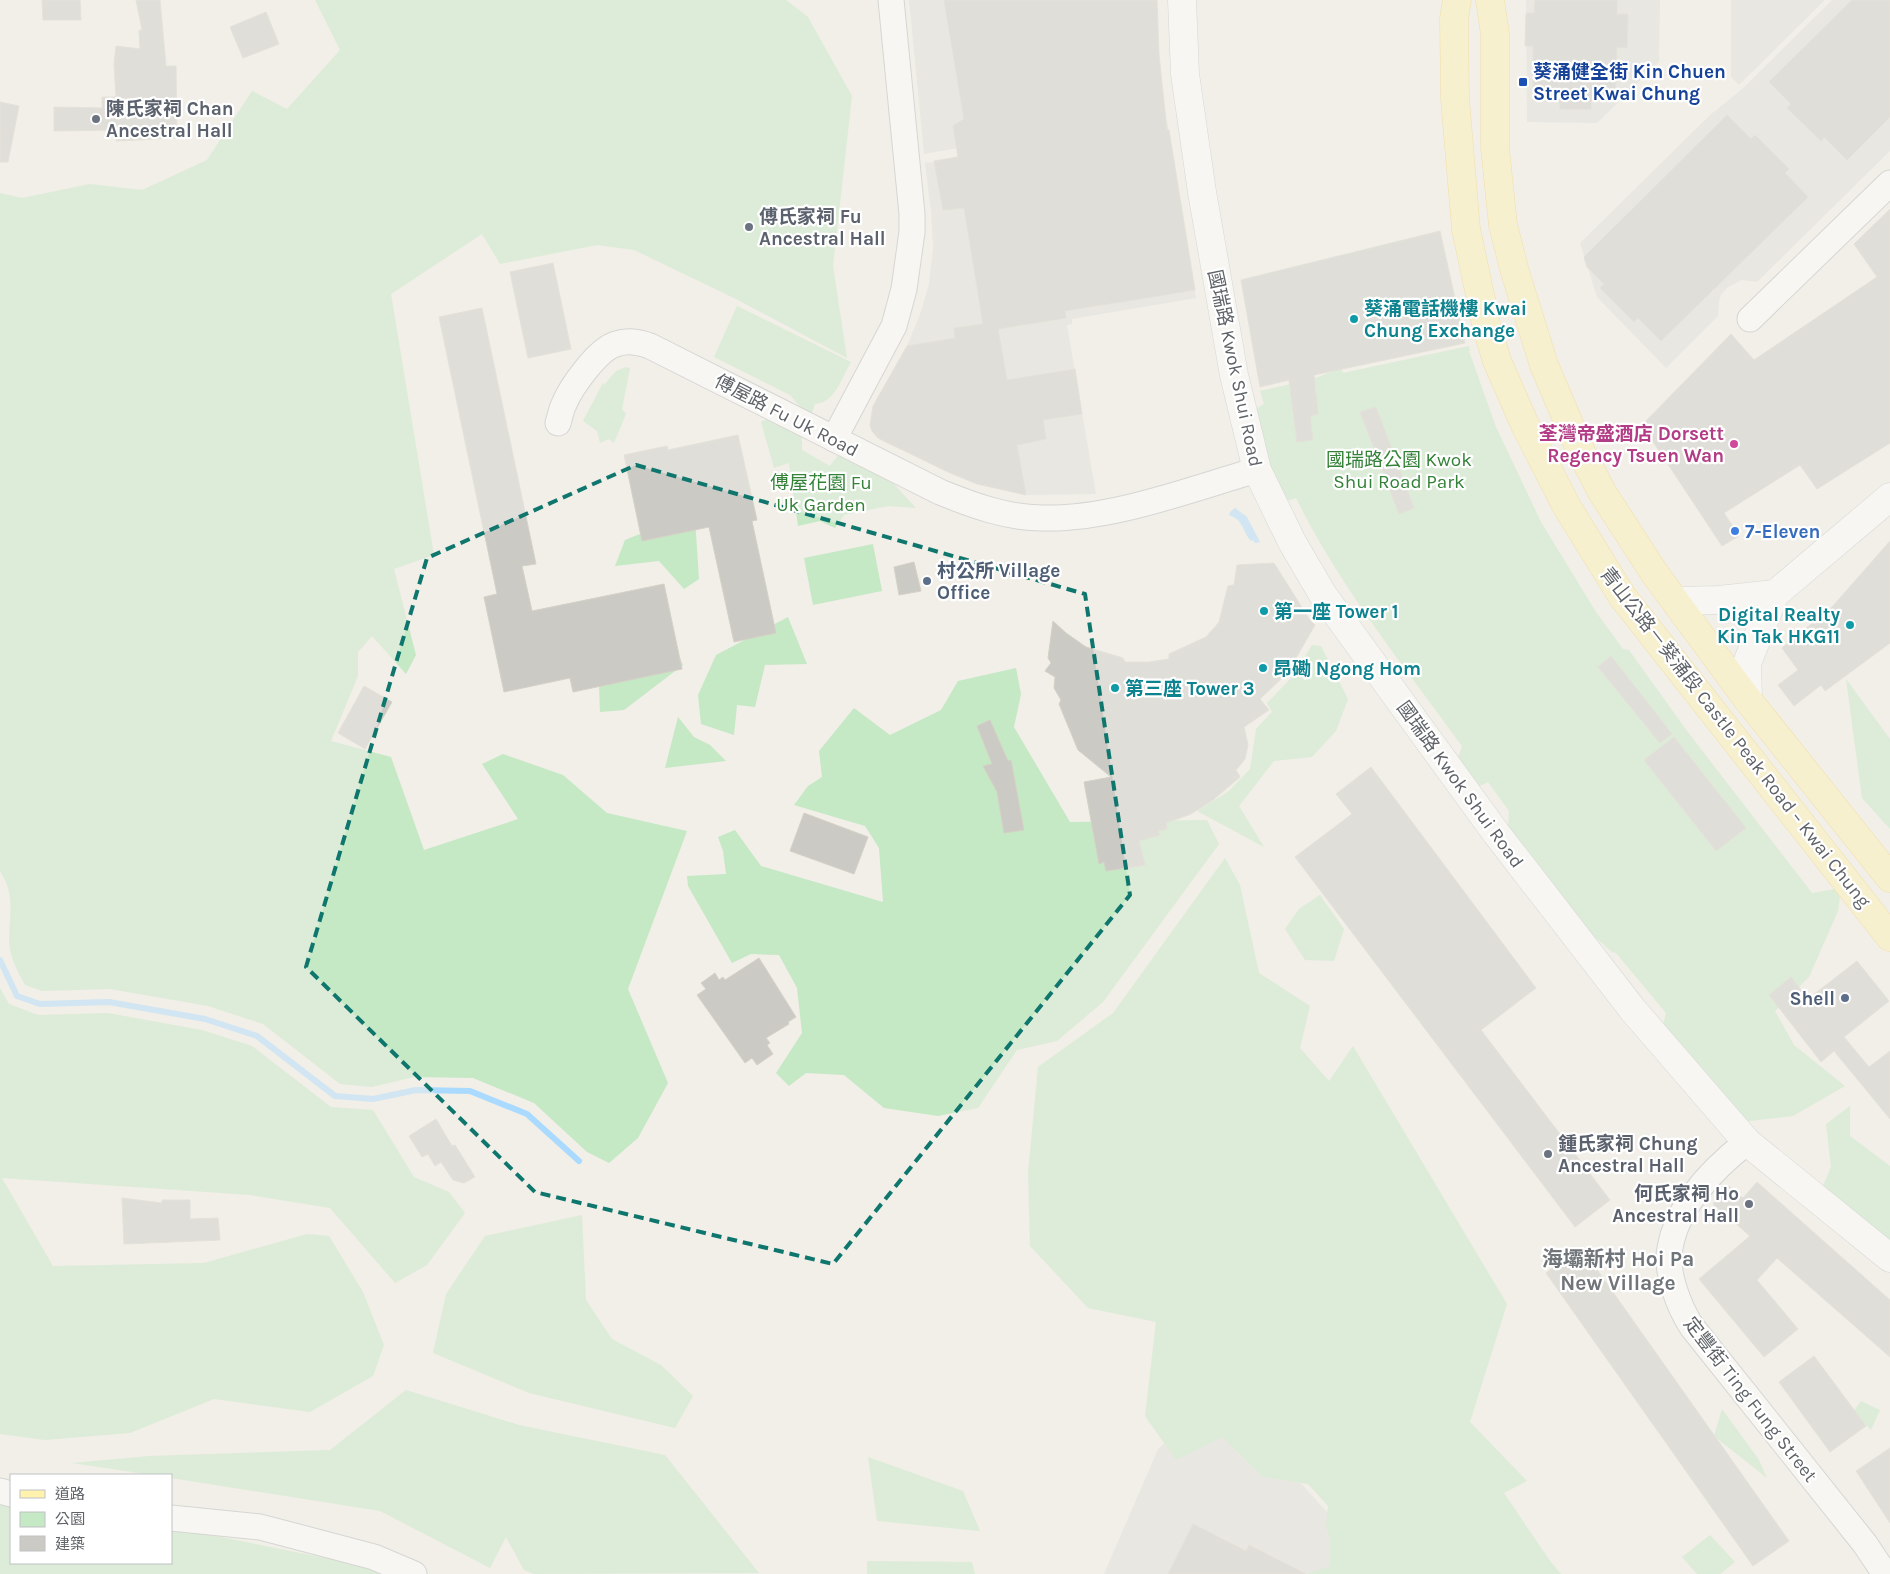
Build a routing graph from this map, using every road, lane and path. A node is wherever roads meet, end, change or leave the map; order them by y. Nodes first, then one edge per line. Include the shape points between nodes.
1 (891, 0) edge
2 (1182, 0) edge
3 (1490, 0) edge
4 (1498, 0) edge
5 (1455, 6) edge
6 (1495, 34) junction
7 (1890, 183) edge
8 (1750, 319) dead end
9 (558, 423) dead end
10 (834, 438) junction
11 (1257, 470) junction
12 (1890, 497) edge
13 (1775, 594) junction
14 (1676, 600) junction
15 (1748, 700) junction
16 (1890, 878) edge
17 (1890, 937) edge
18 (1747, 1142) junction
19 (1890, 1258) edge
20 (172, 1518) edge
21 (414, 1574) edge
22 (1885, 1574) edge

1 - 10 street via 912,232 904,289 894,326
2 - 11 street, 國瑞路 Kwok Shui Road via 1185,74 1202,192 1234,375
3 - 6 main road, 青山公路－葵涌段 Castle Peak Road – Kwai Chung
4 - 6 street, 青山公路－葵涌段 Castle Peak Road – Kwai Chung
5 - 17 main road, 青山公路－葵涌段 Castle Peak Road – Kwai Chung via 1456,127 1466,229 1495,352 1525,426 1567,507 1622,596
6 - 14 main road, 青山公路－葵涌段 Castle Peak Road – Kwai Chung via 1494,148 1503,224 1538,347 1568,424 1598,485 1655,574
7 - 8 street
9 - 10 street, 傅屋路 Fu Uk Road via 564,404 585,371 614,344 632,341 650,346
10 - 11 street, 傅屋路 Fu Uk Road via 972,506 1041,518 1074,518 1110,512
11 - 18 street, 國瑞路 Kwok Shui Road via 1292,542 1323,595 1496,833 1632,1010
12 - 13 street
13 - 14 street via 1718,600
13 - 15 street via 1748,663
14 - 15 main road, 青山公路－葵涌段 Castle Peak Road – Kwai Chung
15 - 16 main road, 青山公路－葵涌段 Castle Peak Road – Kwai Chung
18 - 19 street, 國瑞路 Kwok Shui Road
18 - 22 street, 定豐街 Ting Fung Street via 1722,1162 1677,1223 1669,1249 1676,1294 1692,1327 1865,1544
20 - 21 street via 260,1527 374,1557

